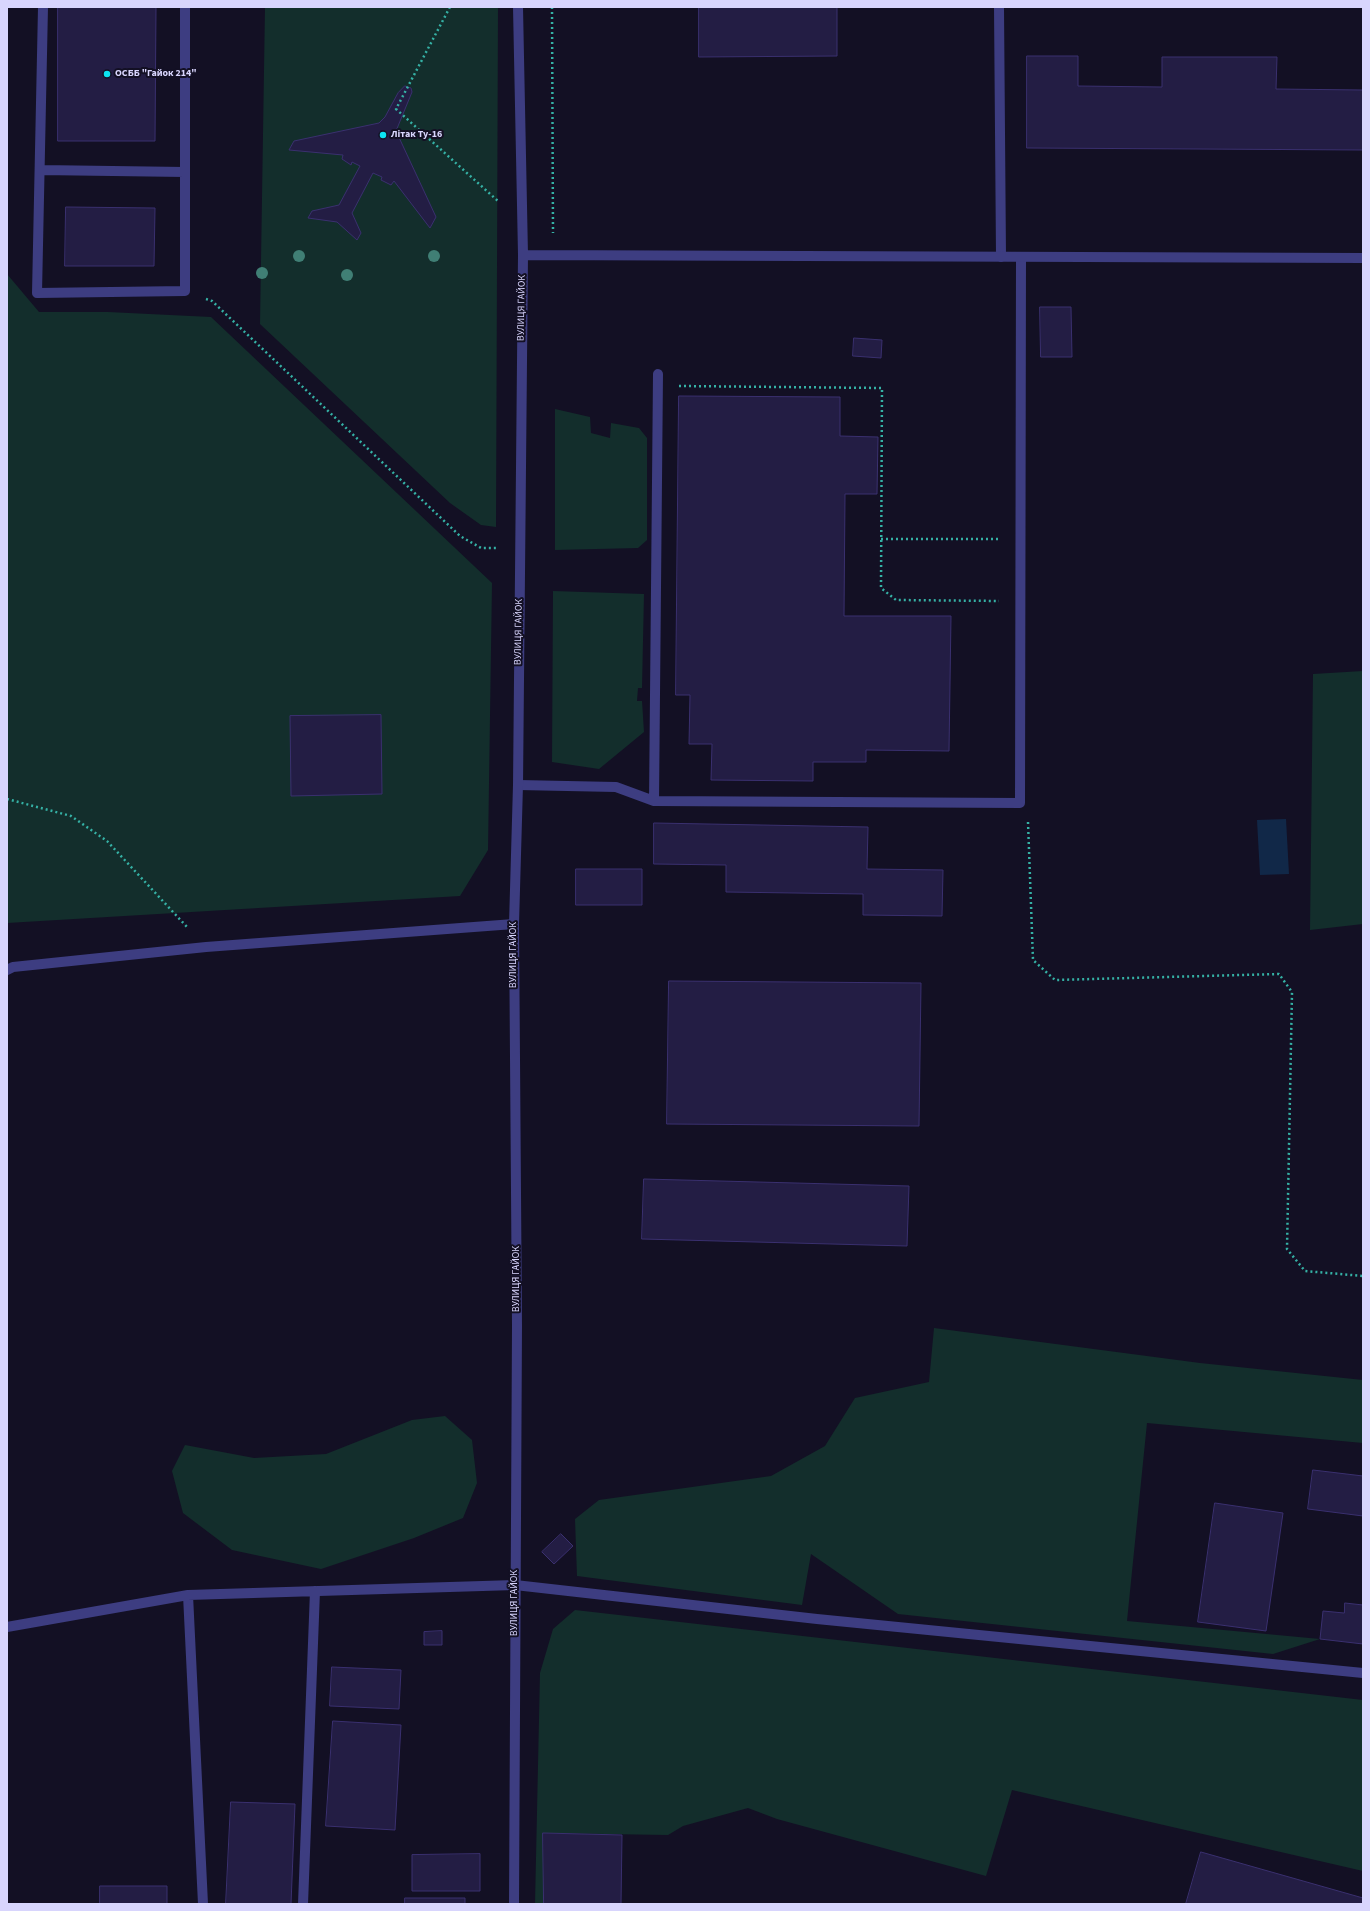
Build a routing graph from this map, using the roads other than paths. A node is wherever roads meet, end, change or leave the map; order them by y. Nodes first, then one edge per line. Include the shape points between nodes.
1 (43, 7) edge
2 (185, 7) edge
3 (518, 7) edge
4 (999, 7) edge
5 (40, 170) junction
6 (185, 172) junction
7 (523, 255) junction
8 (1001, 257) junction
9 (1020, 257) junction
10 (1363, 258) edge
11 (658, 374) dead end
12 (518, 785) junction
13 (654, 801) junction
14 (514, 924) junction
15 (7, 970) edge
16 (515, 1585) junction
17 (316, 1591) junction
18 (188, 1595) junction
19 (7, 1627) edge
20 (1363, 1673) edge
21 (203, 1904) edge
22 (303, 1904) edge
23 (514, 1904) edge

1 - 5 street
2 - 6 street
3 - 7 street, ВУЛИЦЯ ГАЙОК
4 - 8 street
5 - 6 street
5 - 6 street via 38,293 185,291
7 - 8 street
7 - 12 street, ВУЛИЦЯ ГАЙОК
8 - 9 street
9 - 10 street
9 - 13 street via 1020,803
11 - 13 street
12 - 13 street via 616,787
12 - 14 street, ВУЛИЦЯ ГАЙОК
14 - 15 street via 206,947 13,967
14 - 16 street, ВУЛИЦЯ ГАЙОК via 517,1326
16 - 17 street
16 - 20 street via 816,1619
16 - 23 street, ВУЛИЦЯ ГАЙОК
17 - 18 street
17 - 22 street
18 - 19 street
18 - 21 street

